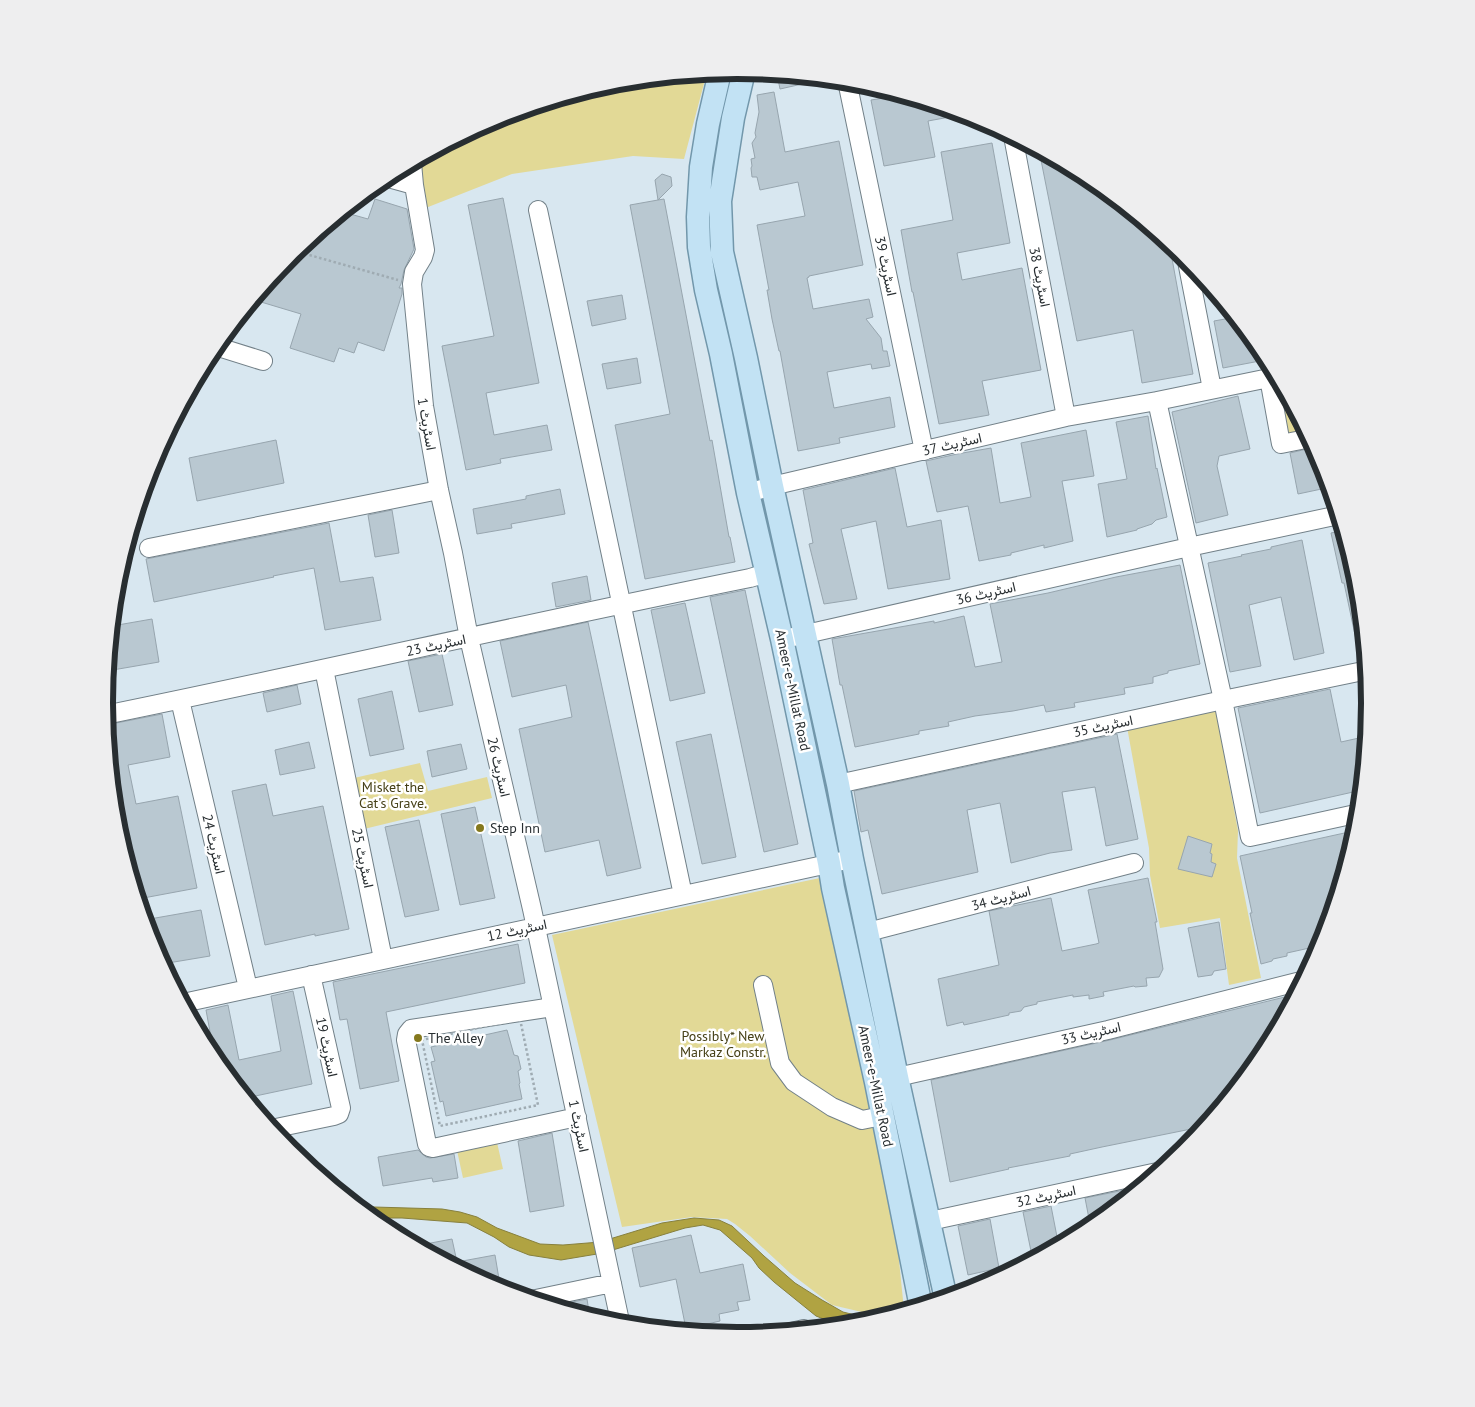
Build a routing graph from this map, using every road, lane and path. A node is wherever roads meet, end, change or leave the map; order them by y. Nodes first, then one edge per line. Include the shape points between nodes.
1 (718, 79) edge
2 (742, 79) edge
3 (849, 89) edge
4 (1014, 143) edge
5 (413, 170) edge
6 (397, 180) edge
7 (414, 184) junction
8 (538, 210) dead end
9 (305, 254) edge
10 (1189, 273) edge
11 (412, 284) junction
12 (223, 349) edge
13 (263, 361) dead end
14 (1212, 389) junction
15 (1157, 401) junction
16 (1066, 417) junction
17 (1304, 439) edge
18 (924, 451) junction
19 (772, 486) junction
20 (439, 490) junction
21 (748, 493) junction
22 (1333, 516) edge
23 (1189, 547) junction
24 (149, 548) dead end
25 (767, 573) junction
26 (621, 604) junction
27 (805, 634) junction
28 (469, 638) junction
29 (782, 639) junction
30 (324, 669) junction
31 (1361, 671) edge
32 (180, 700) junction
33 (1223, 700) junction
34 (113, 713) edge
35 (838, 784) junction
36 (1352, 815) edge
37 (852, 859) junction
38 (829, 863) junction
39 (1134, 863) dead end
40 (683, 895) junction
41 (535, 926) junction
42 (868, 932) junction
43 (384, 959) junction
44 (311, 975) junction
45 (1297, 982) edge
46 (763, 985) dead end
47 (248, 988) junction
48 (188, 1002) edge
49 (553, 1008) junction
50 (520, 1019) joint
51 (886, 1079) junction
52 (882, 1116) junction
53 (577, 1117) junction
54 (279, 1127) edge
55 (1149, 1173) edge
56 (930, 1221) junction
57 (612, 1283) junction
58 (945, 1293) edge
59 (544, 1297) edge
60 (920, 1301) edge
61 (619, 1317) edge

1 - 21 main road, Ameer-e-Millat Road via 701,167 699,247
2 - 19 main road, Ameer-e-Millat Road via 720,201 722,252
3 - 18 street, اسٹریٹ 39
4 - 16 street, اسٹریٹ 38
5 - 7 street, اسٹریٹ 1
6 - 7 street
7 - 11 street, اسٹریٹ 1 via 425,250
8 - 26 street
9 - 11 path
10 - 14 street
11 - 20 street, اسٹریٹ 1 via 424,406
12 - 13 street
14 - 15 street, اسٹریٹ 37
14 - 17 street, اسٹریٹ 37 via 1269,378 1281,444
15 - 16 street, اسٹریٹ 37
15 - 23 street
16 - 18 street, اسٹریٹ 37
18 - 19 street, اسٹریٹ 37
19 - 21 street, اسٹریٹ 37
19 - 27 main road, Ameer-e-Millat Road
20 - 24 street
20 - 28 street, اسٹریٹ 1
21 - 25 main road, Ameer-e-Millat Road
22 - 23 street, اسٹریٹ 36
23 - 27 street, اسٹریٹ 36
23 - 33 street
25 - 26 street, اسٹریٹ 23
25 - 29 main road, Ameer-e-Millat Road
26 - 28 street, اسٹریٹ 23
26 - 40 street
27 - 29 street, اسٹریٹ 36
27 - 35 main road, Ameer-e-Millat Road
28 - 30 street, اسٹریٹ 23
28 - 41 street, اسٹریٹ 26
29 - 38 main road, Ameer-e-Millat Road
30 - 32 street, اسٹریٹ 23
30 - 43 street, اسٹریٹ 25
31 - 33 street, اسٹریٹ 35
32 - 34 street, اسٹریٹ 23
32 - 47 street, اسٹریٹ 24
33 - 35 street, اسٹریٹ 35
33 - 36 street via 1250,837
35 - 37 main road, Ameer-e-Millat Road
37 - 38 street, اسٹریٹ 12
37 - 42 main road, Ameer-e-Millat Road
38 - 40 street, اسٹریٹ 12
38 - 51 main road, Ameer-e-Millat Road via 833,888
39 - 42 street, اسٹریٹ 34
40 - 41 street, اسٹریٹ 12
41 - 43 street, اسٹریٹ 12
41 - 49 street, اسٹریٹ 1
42 - 51 main road, Ameer-e-Millat Road
43 - 44 street, اسٹریٹ 12
44 - 47 street, اسٹریٹ 12
44 - 54 street, اسٹریٹ 19 via 341,1108 334,1116
45 - 51 street, اسٹریٹ 33 via 1108,1030
46 - 52 street via 780,1063 794,1082 832,1107 862,1120
47 - 48 street, اسٹریٹ 12
49 - 53 street, اسٹریٹ 1
49 - 53 street via 411,1029 406,1034 428,1144 434,1148
50 - 50 path via 538,1105 440,1126 422,1040
51 - 52 main road, Ameer-e-Millat Road
51 - 56 main road, Ameer-e-Millat Road
52 - 60 main road, Ameer-e-Millat Road
53 - 57 street, اسٹریٹ 1
55 - 56 street, اسٹریٹ 32
56 - 58 main road, Ameer-e-Millat Road
57 - 59 street
57 - 61 street, اسٹریٹ 1

